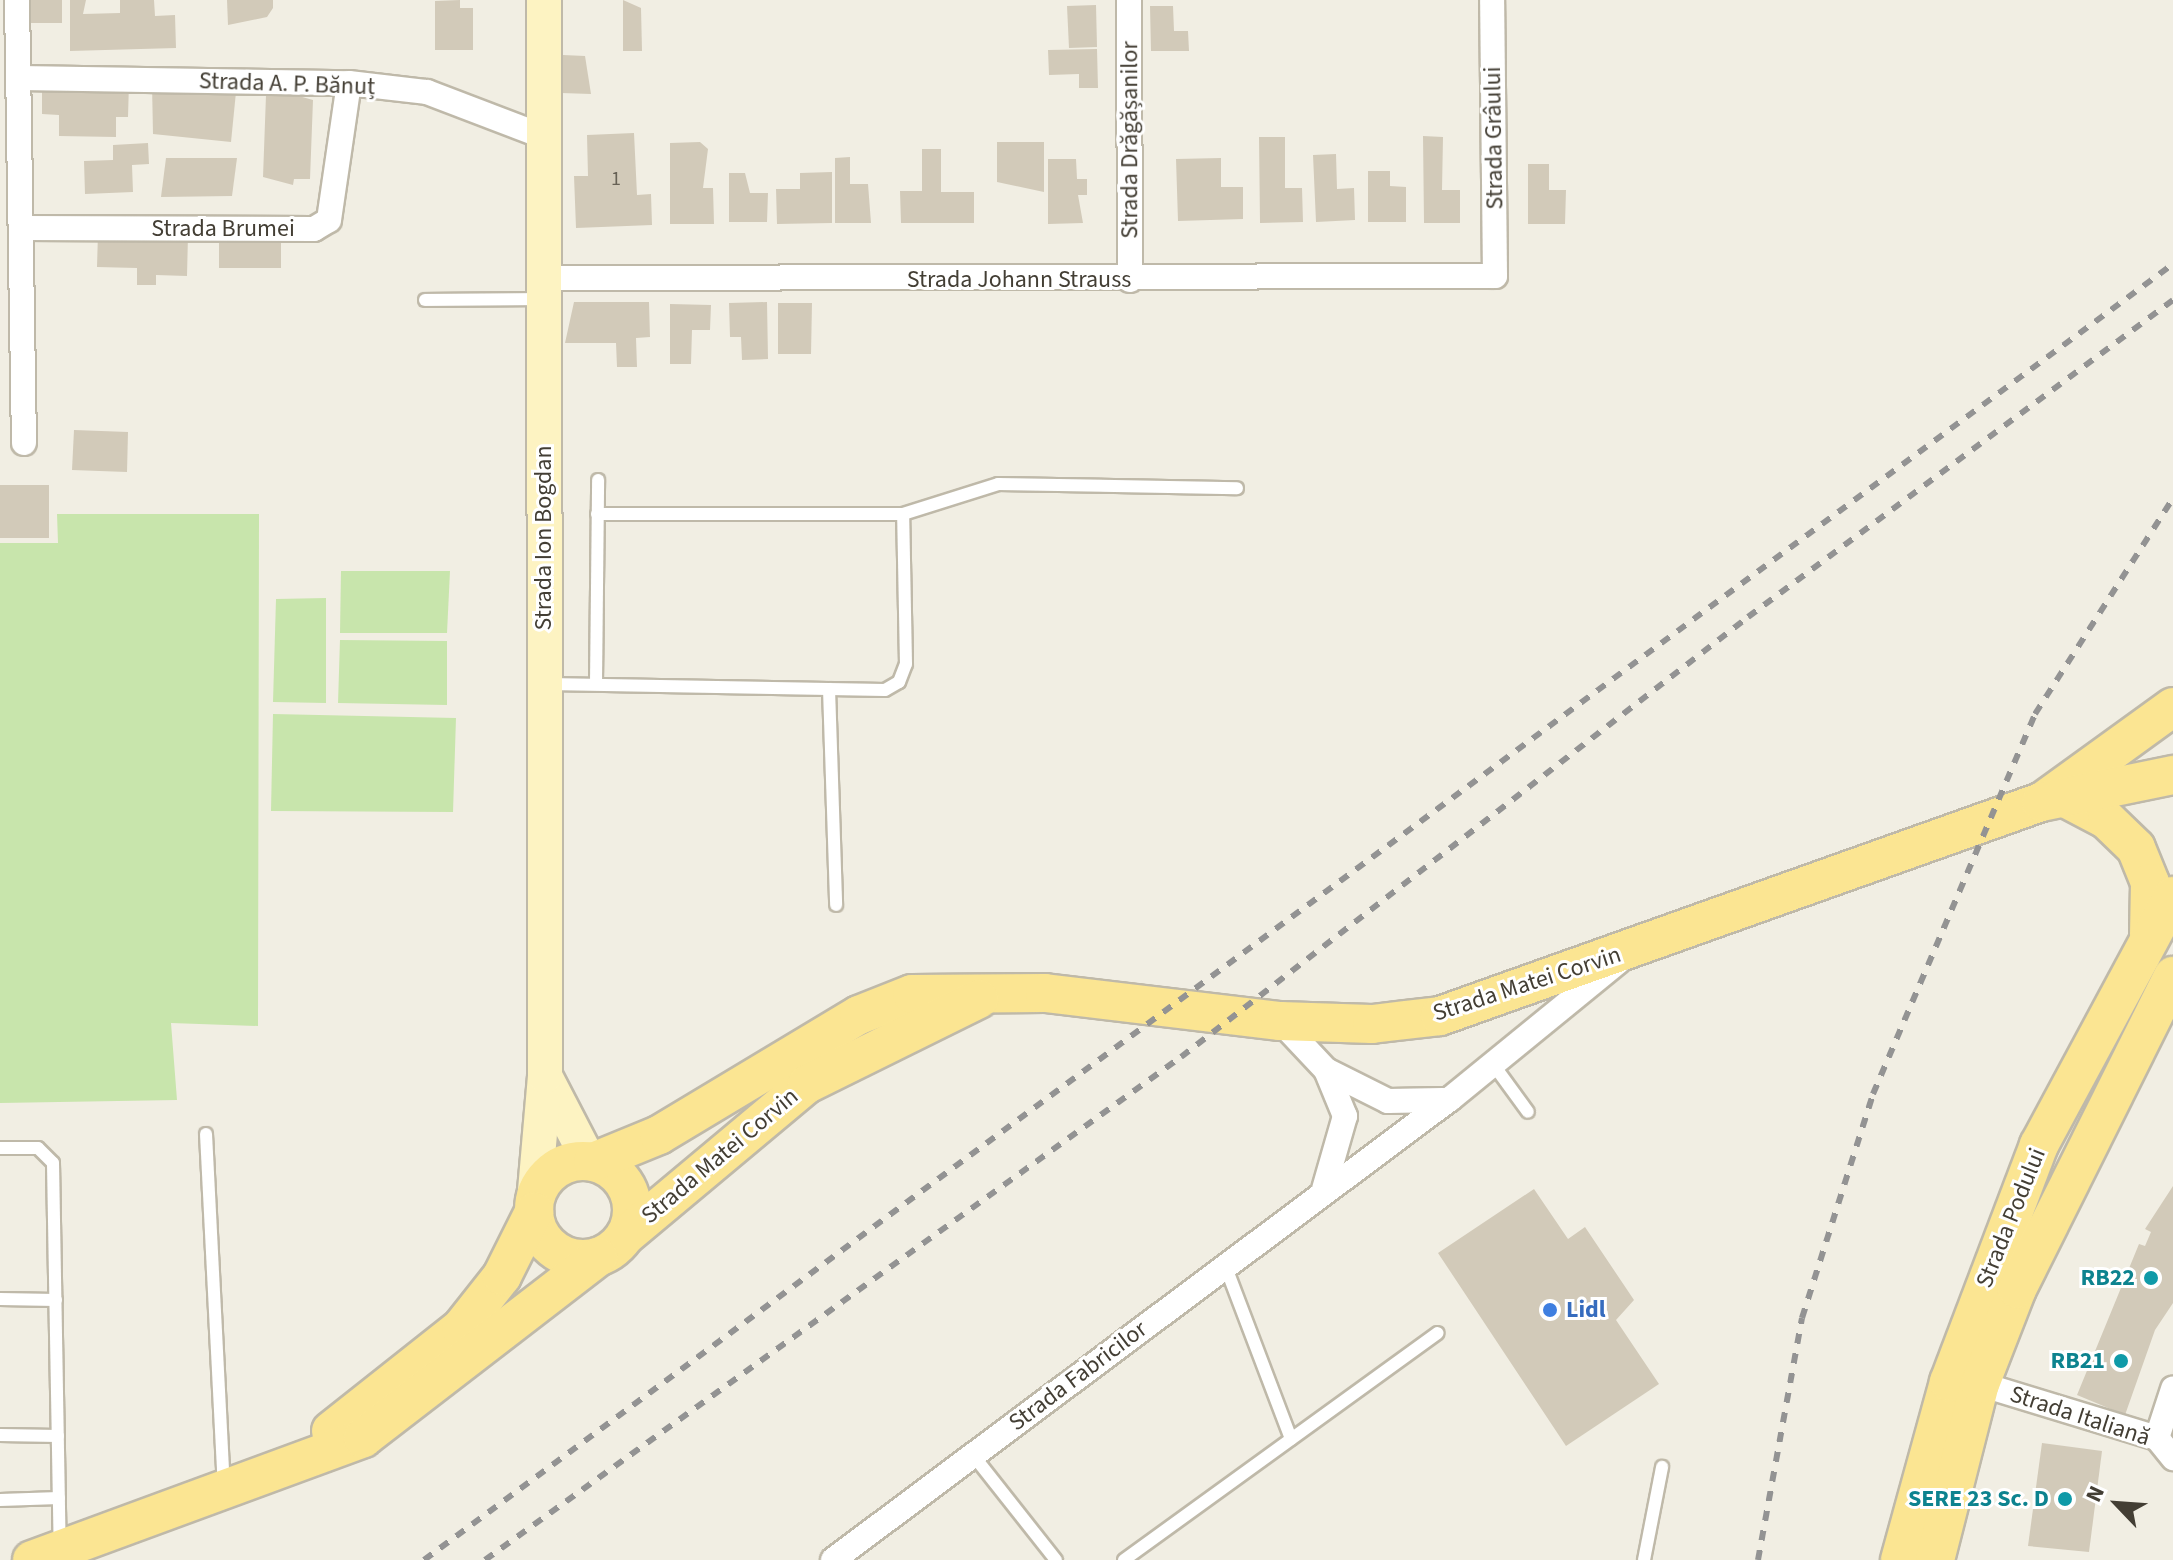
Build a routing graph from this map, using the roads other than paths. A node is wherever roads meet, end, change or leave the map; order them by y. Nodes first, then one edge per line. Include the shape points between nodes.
1 (17, 0) edge
2 (544, 0) edge
3 (1129, 0) edge
4 (1492, 0) edge
5 (20, 78) junction
6 (349, 83) junction
7 (545, 137) junction
8 (23, 228) junction
9 (1495, 276) joint
10 (1130, 280) junction
11 (544, 289) junction
12 (425, 300) dead end
13 (24, 443) dead end
14 (598, 480) dead end
15 (1237, 488) dead end
16 (597, 514) junction
17 (903, 514) junction
18 (596, 683) junction
19 (544, 684) junction
20 (829, 689) junction
21 (2173, 707) edge
22 (2173, 775) edge
23 (2055, 801) junction
24 (2173, 896) edge
25 (836, 905) dead end
26 (2149, 939) junction
27 (1633, 951) junction
28 (2173, 976) edge
29 (989, 995) junction
30 (1280, 1021) junction
31 (1493, 1064) junction
32 (1326, 1070) junction
33 (545, 1076) junction
34 (1450, 1099) junction
35 (1528, 1112) dead end
36 (206, 1134) dead end
37 (0, 1148) edge
38 (591, 1161) junction
39 (1322, 1192) junction
40 (534, 1207) junction
41 (612, 1247) junction
42 (1225, 1265) junction
43 (0, 1299) edge
44 (56, 1300) junction
45 (1438, 1333) dead end
46 (1980, 1384) junction
47 (2173, 1389) edge
48 (2164, 1428) edge
49 (0, 1435) edge
50 (58, 1436) junction
51 (1291, 1439) junction
52 (973, 1455) junction
53 (2173, 1458) edge
54 (290, 1462) junction
55 (1662, 1467) dead end
56 (225, 1487) junction
57 (59, 1498) junction
58 (0, 1500) edge
59 (46, 1555) edge
60 (833, 1560) edge
61 (1056, 1560) edge
62 (1124, 1560) edge
63 (1644, 1560) edge
64 (1900, 1560) edge
65 (1935, 1560) edge

1 - 5 street
2 - 7 main road, Strada Ion Bogdan
3 - 10 street, Strada Drăgășanilor
4 - 9 street, Strada Grâului
5 - 6 street, Strada A. P. Bănuț
5 - 8 street
6 - 7 street, Strada A. P. Bănuț via 427,92
6 - 8 street, Strada Brumei via 329,220 314,229
7 - 11 main road, Strada Ion Bogdan
8 - 13 street
9 - 10 street, Strada Johann Strauss
10 - 11 street, Strada Johann Strauss
11 - 12 lane
11 - 19 main road, Strada Ion Bogdan
14 - 16 lane
15 - 17 lane via 998,484
16 - 17 lane
16 - 18 lane
17 - 20 lane via 906,664 899,682 885,690
18 - 19 lane
18 - 20 lane
19 - 33 main road, Strada Ion Bogdan
20 - 25 lane
21 - 23 main road
22 - 23 main road
23 - 26 main road via 2107,820 2136,848 2150,883
23 - 27 main road, Strada Matei Corvin
24 - 26 main road, Strada Podului
26 - 64 main road, Strada Podului via 2039,1145 1999,1243 1949,1382
27 - 30 main road, Strada Matei Corvin via 1440,1016 1372,1024
27 - 31 street, Strada Fabricilor
28 - 46 main road, Strada Podului via 2065,1186
29 - 30 main road, Strada Matei Corvin via 1045,993
29 - 38 main road, Strada Matei Corvin via 939,991 890,1001 659,1135
29 - 41 main road, Strada Matei Corvin via 807,1084
30 - 32 street
31 - 34 street, Strada Fabricilor
31 - 35 lane
32 - 34 street via 1388,1101
32 - 39 street via 1345,1116
33 - 38 main road, Strada Ion Bogdan
33 - 40 main road, Strada Ion Bogdan
34 - 39 street, Strada Fabricilor
36 - 56 lane
37 - 44 lane via 38,1148 53,1163
38 - 40 main road via 560,1167
38 - 41 main road via 612,1170 629,1193
39 - 42 street, Strada Fabricilor
40 - 41 main road via 551,1248 565,1257
40 - 54 main road, Strada Matei Corvin via 502,1276 461,1328
41 - 54 main road, Strada Matei Corvin via 393,1419 347,1446
42 - 51 lane
42 - 52 street, Strada Fabricilor
43 - 44 lane
44 - 50 lane
45 - 51 lane
46 - 48 street, Strada Italiană
46 - 65 main road, Strada Podului
47 - 48 street
48 - 53 street, Strada Italiană
49 - 50 lane
50 - 57 lane
51 - 62 lane
52 - 60 street, Strada Fabricilor
52 - 61 lane
54 - 56 main road, Strada Matei Corvin
55 - 63 lane
56 - 59 main road, Strada Matei Corvin
57 - 58 lane
57 - 59 lane

